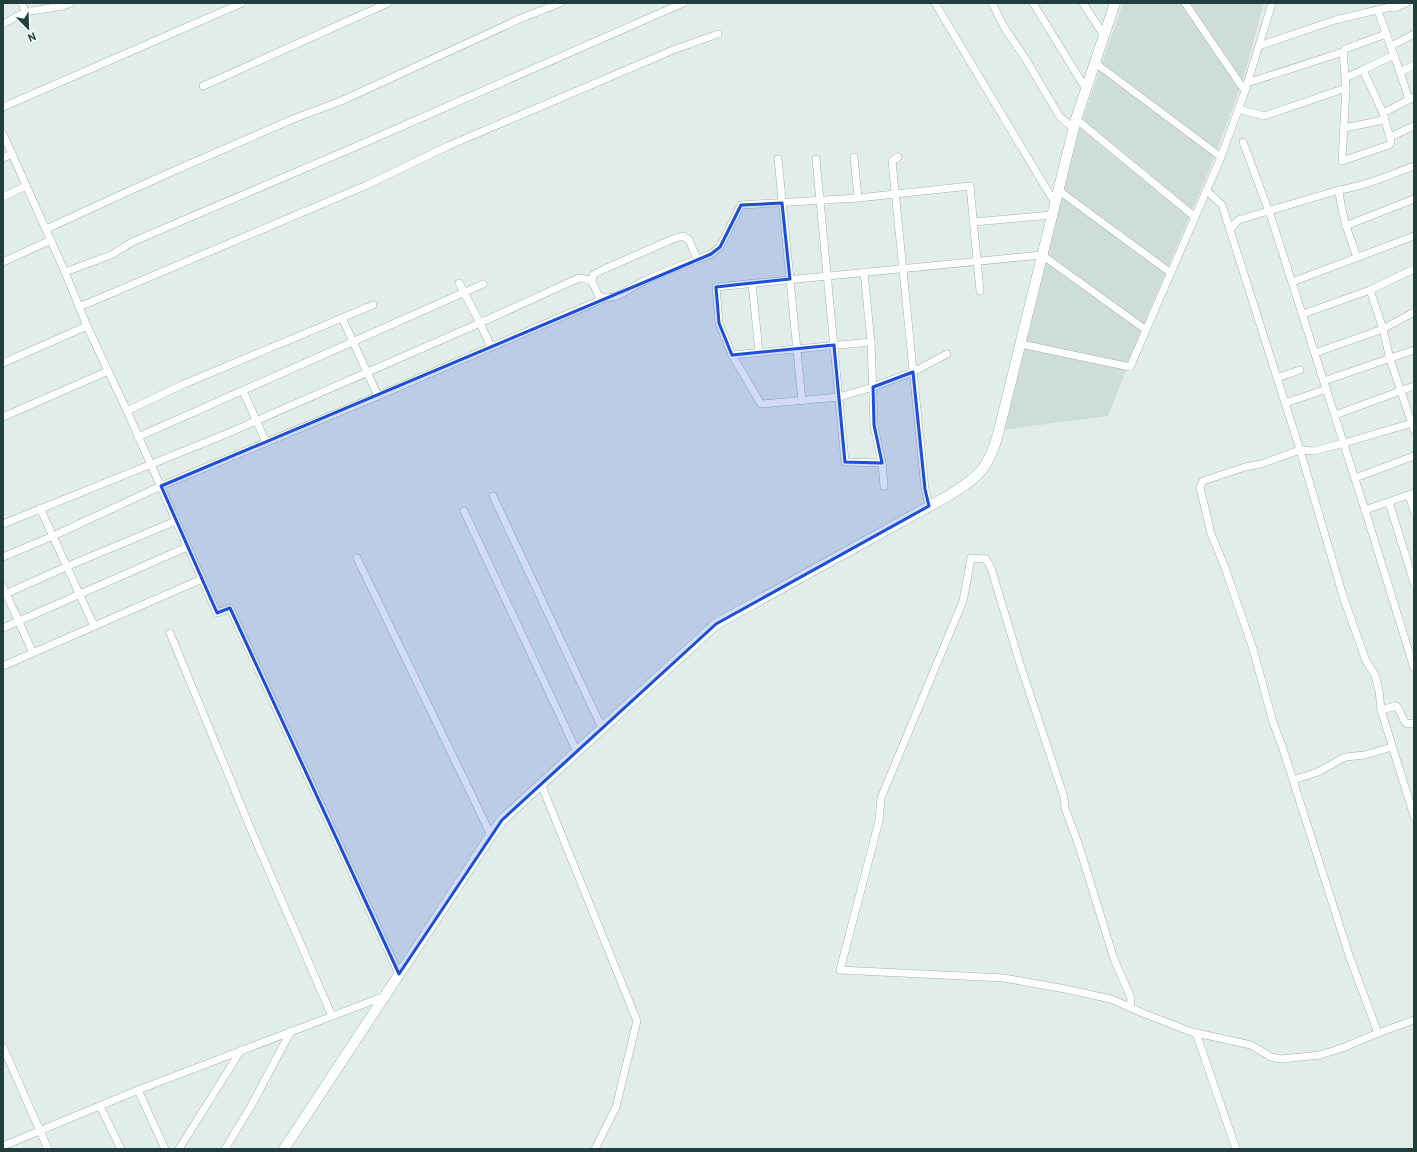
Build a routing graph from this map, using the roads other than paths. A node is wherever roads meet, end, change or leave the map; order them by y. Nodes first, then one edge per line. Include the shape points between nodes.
1 (22, 3) edge
2 (70, 3) edge
3 (242, 3) edge
4 (388, 3) edge
5 (560, 3) edge
6 (683, 3) edge
7 (935, 3) edge
8 (992, 3) edge
9 (1033, 3) edge
10 (1083, 3) edge
11 (1115, 3) edge
12 (1185, 3) edge
13 (1272, 3) edge
14 (1406, 3) edge
15 (1389, 5) edge
16 (1378, 11) junction
17 (25, 12) junction
18 (3, 24) edge
19 (718, 34) dead end
20 (1104, 34) junction
21 (1386, 34) junction
22 (1414, 34) edge
23 (1259, 46) junction
24 (1391, 46) junction
25 (1343, 52) junction
26 (1394, 55) junction
27 (1094, 62) junction
28 (1414, 65) edge
29 (1363, 70) junction
30 (1400, 72) junction
31 (1345, 78) junction
32 (1247, 83) junction
33 (203, 86) dead end
34 (1346, 88) junction
35 (1086, 89) junction
36 (1245, 91) junction
37 (1411, 98) edge
38 (3, 107) edge
39 (1238, 109) junction
40 (1384, 116) junction
41 (1075, 124) junction
42 (1414, 126) edge
43 (1344, 128) junction
44 (3, 134) edge
45 (1390, 137) junction
46 (1243, 142) dead end
47 (12, 154) junction
48 (854, 157) dead end
49 (1221, 157) junction
50 (3, 158) edge
51 (898, 158) dead end
52 (816, 159) dead end
53 (778, 160) dead end
54 (1414, 166) edge
55 (26, 186) junction
56 (1058, 190) junction
57 (1339, 190) junction
58 (1207, 191) junction
59 (895, 194) junction
60 (3, 197) edge
61 (858, 198) junction
62 (1414, 199) edge
63 (820, 200) junction
64 (782, 203) junction
65 (1055, 203) junction
66 (1269, 210) junction
67 (1052, 215) junction
68 (1195, 217) junction
69 (974, 222) junction
70 (1345, 226) junction
71 (46, 228) junction
72 (1230, 230) junction
73 (1414, 236) edge
74 (51, 240) junction
75 (1042, 255) junction
76 (1357, 257) junction
77 (697, 259) junction
78 (977, 261) junction
79 (3, 262) edge
80 (902, 268) junction
81 (1414, 269) edge
82 (65, 272) junction
83 (864, 272) junction
84 (1171, 273) junction
85 (827, 276) junction
86 (790, 280) junction
87 (592, 281) junction
88 (460, 282) dead end
89 (1292, 282) junction
90 (752, 283) junction
91 (483, 284) dead end
92 (1370, 290) junction
93 (980, 292) dead end
94 (464, 293) junction
95 (605, 298) junction
96 (373, 305) dead end
97 (79, 307) junction
98 (1414, 312) edge
99 (1303, 314) junction
100 (342, 318) junction
101 (480, 323) junction
102 (87, 326) junction
103 (1383, 329) junction
104 (1146, 330) junction
105 (353, 342) junction
106 (871, 342) junction
107 (1021, 344) junction
108 (834, 345) junction
109 (492, 346) junction
110 (797, 348) junction
111 (1414, 350) edge
112 (759, 352) junction
113 (1315, 353) junction
114 (947, 354) dead end
115 (732, 355) junction
116 (1390, 359) junction
117 (3, 363) edge
118 (1300, 370) dead end
119 (108, 371) junction
120 (913, 372) junction
121 (367, 373) junction
122 (1277, 378) junction
123 (1324, 381) junction
124 (1414, 386) edge
125 (873, 387) junction
126 (1326, 389) junction
127 (243, 391) junction
128 (1401, 391) junction
129 (378, 396) junction
130 (839, 397) junction
131 (802, 401) junction
132 (1285, 403) junction
133 (127, 410) junction
134 (1335, 415) junction
135 (3, 417) edge
136 (256, 420) junction
137 (1413, 427) edge
138 (138, 437) junction
139 (266, 442) junction
140 (1344, 443) junction
141 (1300, 450) junction
142 (1414, 456) edge
143 (882, 463) junction
144 (151, 465) junction
145 (1355, 478) junction
146 (161, 486) junction
147 (884, 486) dead end
148 (1412, 494) edge
149 (493, 496) dead end
150 (1389, 502) junction
151 (930, 506) junction
152 (40, 508) junction
153 (1365, 510) junction
154 (464, 511) dead end
155 (1414, 511) edge
156 (176, 521) junction
157 (3, 524) edge
158 (53, 536) junction
159 (187, 547) junction
160 (3, 557) edge
161 (356, 558) dead end
162 (68, 566) junction
163 (202, 579) junction
164 (1414, 584) edge
165 (4, 592) edge
166 (80, 594) junction
167 (19, 621) junction
168 (94, 626) junction
169 (3, 628) edge
170 (170, 633) dead end
171 (33, 653) junction
172 (3, 666) edge
173 (1414, 668) edge
174 (1381, 710) junction
175 (1414, 723) edge
176 (602, 728) junction
177 (1392, 747) junction
178 (577, 752) junction
179 (1293, 780) junction
180 (541, 784) junction
181 (1414, 816) edge
182 (491, 835) junction
183 (399, 974) junction
184 (384, 996) junction
185 (1130, 1008) junction
186 (332, 1016) junction
187 (1414, 1020) edge
188 (291, 1032) junction
189 (1196, 1033) junction
190 (1378, 1033) junction
191 (3, 1047) edge
192 (241, 1050) junction
193 (138, 1090) junction
194 (100, 1106) junction
195 (40, 1131) junction
196 (3, 1146) edge
197 (48, 1149) edge
198 (122, 1149) edge
199 (165, 1149) edge
200 (179, 1149) edge
201 (225, 1149) edge
202 (284, 1149) edge
203 (595, 1149) edge
204 (1236, 1149) edge

1 - 17 street
2 - 17 street
3 - 38 street
4 - 33 street
5 - 71 street
6 - 82 street via 132,242 111,255
7 - 65 street
8 - 41 street via 1060,118
9 - 35 street
10 - 20 street
11 - 20 main road
12 - 36 street
13 - 23 street
14 - 15 street via 1394,8
15 - 16 street
16 - 21 street
16 - 23 street via 1335,20
17 - 18 street
19 - 97 street via 673,50 448,146 367,185
20 - 27 main road
21 - 24 street
21 - 25 street
22 - 24 street
23 - 32 street
24 - 26 street
25 - 31 street
25 - 32 street
26 - 29 street
26 - 30 street
27 - 35 main road
27 - 49 street
28 - 30 street
29 - 31 street
29 - 40 street
30 - 37 street
31 - 34 street
32 - 36 street
34 - 39 street via 1264,116
34 - 43 street
35 - 41 main road
36 - 39 street
37 - 40 street
39 - 49 street
40 - 43 street
40 - 45 street
41 - 56 main road
41 - 68 street
42 - 45 street
43 - 45 street via 1342,161 1389,145
44 - 47 street
46 - 66 street
47 - 50 street
47 - 55 street
48 - 61 street
49 - 58 street
51 - 59 street via 892,161
52 - 63 street
53 - 64 street
54 - 57 street
55 - 60 street
55 - 71 street
56 - 65 main road
56 - 84 street
57 - 66 street
57 - 70 street
58 - 68 street
58 - 72 street via 1222,205
59 - 61 street
59 - 69 street via 970,186
59 - 80 street
61 - 63 street
62 - 70 street
63 - 64 street
63 - 85 street
64 - 77 street via 741,205 720,247 711,254
64 - 86 street
65 - 67 main road
66 - 72 street via 1238,220
66 - 89 street
67 - 69 street
67 - 75 main road
68 - 84 street
69 - 78 street
70 - 76 street
71 - 74 street
72 - 122 street
73 - 76 street
74 - 79 street
74 - 82 street
75 - 78 street
75 - 104 street
75 - 107 main road
76 - 89 street
77 - 87 street via 689,240 683,236 602,270 593,275
77 - 95 street via 641,282 617,296
78 - 80 street
78 - 93 street
80 - 83 street
80 - 120 street
81 - 92 street
82 - 97 street
83 - 85 street
83 - 106 street
84 - 104 street
85 - 86 street
85 - 108 street
86 - 90 street
86 - 110 street
87 - 95 street via 598,294
87 - 101 street via 579,278
88 - 94 street
89 - 99 street
90 - 112 street
90 - 115 street via 716,287 719,323
91 - 94 street
92 - 99 street
92 - 103 street
94 - 101 street
94 - 105 street
95 - 109 street
96 - 100 street
97 - 102 street
98 - 103 street
99 - 113 street
100 - 105 street
100 - 133 street
101 - 109 street
101 - 121 street
102 - 117 street
102 - 119 street
103 - 113 street
103 - 116 street
104 - 107 street via 1130,367
105 - 121 street
105 - 127 street
106 - 108 street
106 - 125 street
107 - 151 main road via 994,451 978,476
108 - 110 street
108 - 130 street
109 - 129 street
110 - 112 street
110 - 131 street
111 - 116 street
112 - 115 street
113 - 123 street
114 - 120 street
115 - 131 street via 761,404
116 - 123 street
116 - 128 street
118 - 122 street
119 - 133 street
119 - 135 street
120 - 125 street
120 - 151 street via 925,489
121 - 129 street
121 - 136 street
122 - 132 street
123 - 126 street
124 - 128 street
125 - 130 street
125 - 143 street via 874,425
126 - 132 street
126 - 134 street
127 - 136 street
127 - 138 street
128 - 134 street
128 - 137 street
129 - 139 street
130 - 131 street
130 - 143 street via 845,462
132 - 141 street
133 - 138 street
134 - 140 street
136 - 139 street
136 - 144 street
137 - 140 street
138 - 144 street
139 - 146 street
140 - 141 street via 1313,451
140 - 145 street
141 - 174 street via 1343,596 1366,661 1375,675
141 - 179 street via 1203,481 1200,488 1211,534 1253,649 1272,722
142 - 145 street
143 - 147 street
144 - 146 street
144 - 152 street
145 - 153 street
146 - 156 street
146 - 158 street
148 - 150 street
148 - 155 street
149 - 176 street
150 - 153 street
150 - 164 street
151 - 176 main road via 716,624
152 - 157 street
152 - 158 street
153 - 173 street
154 - 178 street
156 - 159 street
156 - 162 street
158 - 160 street
158 - 162 street
159 - 163 street
159 - 166 street
161 - 182 street
162 - 165 street
162 - 166 street
163 - 168 street
163 - 183 street via 217,613 230,608
165 - 167 street
166 - 167 street
166 - 168 street
167 - 169 street
167 - 171 street
168 - 171 street
170 - 186 street
171 - 172 street
174 - 175 street via 1396,706 1400,709 1402,720 1407,724
174 - 177 street
176 - 178 main road
177 - 179 street via 1365,755 1345,756 1318,772
177 - 181 street
178 - 180 main road
179 - 190 street via 1350,958
180 - 182 main road via 502,820
180 - 203 street via 637,1021 616,1106
182 - 183 main road
183 - 184 main road
184 - 186 street
184 - 202 main road
185 - 185 street via 1130,998 1114,959 1065,808 991,568 986,559 971,558 963,601 881,798 879,821 840,970 1004,978 1111,999
185 - 189 street
186 - 188 street
187 - 190 street
188 - 192 street
188 - 201 street
189 - 190 street via 1251,1045 1271,1057 1282,1059 1320,1054
189 - 204 street
191 - 195 street
192 - 193 street
192 - 200 street
193 - 194 street
193 - 199 street
194 - 195 street
194 - 198 street
195 - 196 street
195 - 197 street

